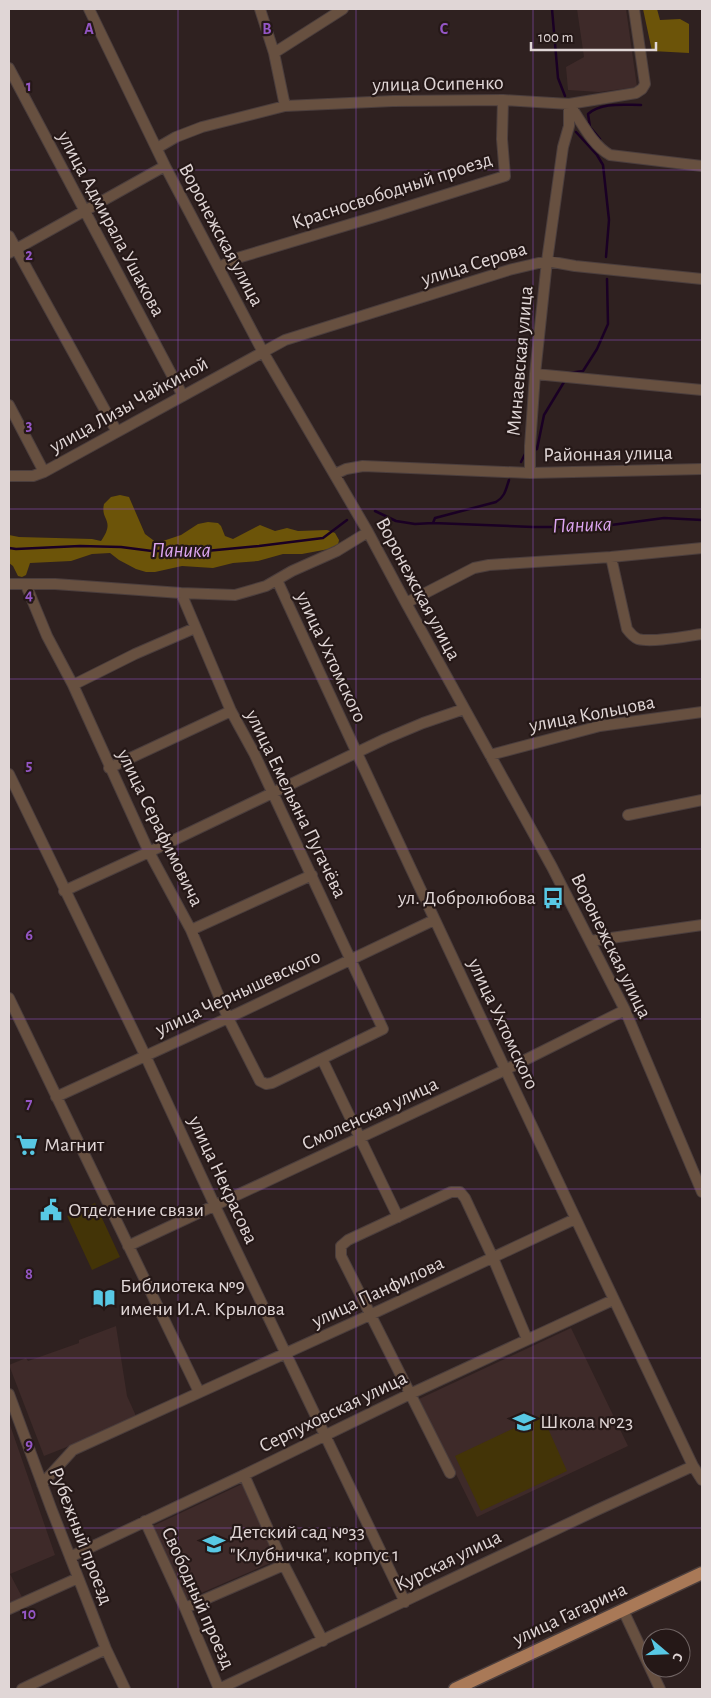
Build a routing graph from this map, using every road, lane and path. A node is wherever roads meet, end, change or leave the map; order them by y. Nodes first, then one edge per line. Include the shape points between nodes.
1 (89, 9) edge
2 (260, 9) edge
3 (343, 9) edge
4 (634, 9) edge
5 (274, 53) junction
6 (9, 68) edge
7 (503, 100) junction
8 (569, 104) junction
9 (285, 106) junction
10 (156, 148) junction
11 (165, 166) junction
12 (702, 166) edge
13 (84, 211) junction
14 (9, 236) edge
15 (12, 251) edge
16 (547, 261) junction
17 (220, 267) junction
18 (702, 279) edge
19 (264, 352) junction
20 (535, 374) junction
21 (702, 390) edge
22 (183, 396) junction
23 (9, 405) edge
24 (117, 432) junction
25 (702, 469) edge
26 (44, 472) junction
27 (530, 472) junction
28 (335, 474) junction
29 (9, 476) edge
30 (368, 532) junction
31 (702, 548) edge
32 (611, 557) junction
33 (277, 580) junction
34 (9, 584) edge
35 (26, 585) junction
36 (181, 593) junction
37 (406, 603) junction
38 (195, 628) junction
39 (702, 634) edge
40 (73, 686) junction
41 (464, 709) junction
42 (231, 711) junction
43 (702, 712) edge
44 (356, 754) junction
45 (490, 755) junction
46 (110, 768) junction
47 (9, 774) edge
48 (273, 793) junction
49 (702, 800) edge
50 (628, 816) dead end
51 (149, 852) junction
52 (312, 875) junction
53 (64, 891) junction
54 (434, 920) junction
55 (702, 925) edge
56 (191, 930) junction
57 (590, 941) junction
58 (350, 960) junction
59 (9, 998) edge
60 (624, 1010) junction
61 (228, 1018) junction
62 (145, 1055) junction
63 (322, 1059) junction
64 (505, 1070) junction
65 (56, 1097) junction
66 (360, 1138) junction
67 (702, 1192) edge
68 (215, 1206) junction
69 (398, 1218) junction
70 (575, 1219) junction
71 (128, 1246) junction
72 (493, 1258) junction
73 (613, 1300) junction
74 (372, 1314) junction
75 (527, 1339) junction
76 (285, 1354) junction
77 (199, 1392) junction
78 (9, 1394) edge
79 (410, 1394) junction
80 (326, 1435) junction
81 (693, 1466) junction
82 (450, 1473) dead end
83 (244, 1475) junction
84 (702, 1480) edge
85 (42, 1484) junction
86 (145, 1521) junction
87 (70, 1557) junction
88 (284, 1565) junction
89 (702, 1573) edge
90 (78, 1578) junction
91 (405, 1602) junction
92 (185, 1608) junction
93 (9, 1609) edge
94 (623, 1610) junction
95 (323, 1641) junction
96 (106, 1649) junction
97 (22, 1689) edge
98 (124, 1689) edge
99 (219, 1689) edge
100 (454, 1689) edge
101 (660, 1689) edge

1 - 10 street, Воронежская улица
2 - 5 street
3 - 5 street
4 - 8 street, улица Осипенко via 645,84 642,89 636,93
5 - 9 street
6 - 13 street, улица Адмирала Ушакова
7 - 8 street, улица Осипенко
7 - 9 street, улица Осипенко
7 - 17 street, Красносвободный проезд via 505,176 234,259
8 - 12 street via 594,141 610,155
8 - 16 street, Минаевская улица via 569,126 563,147
9 - 10 street, улица Осипенко via 202,127
10 - 11 street, Воронежская улица
11 - 13 street
11 - 17 street, Воронежская улица
13 - 15 street
13 - 22 street, улица Адмирала Ушакова
14 - 15 street
15 - 24 street
16 - 18 street, улица Серова
16 - 19 street, улица Серова via 285,340
16 - 20 street, Минаевская улица
17 - 19 street, Воронежская улица
19 - 22 street, улица Лизы Чайкиной
19 - 28 street, Воронежская улица
20 - 21 street
20 - 27 street, Минаевская улица
22 - 24 street, улица Лизы Чайкиной
23 - 26 street
24 - 26 street, улица Лизы Чайкиной
25 - 27 street, Районная улица
26 - 29 street, улица Лизы Чайкиной via 33,476
27 - 28 street, Районная улица via 362,466
28 - 30 street, Воронежская улица
30 - 33 street
30 - 37 street, Воронежская улица
31 - 32 street
32 - 37 street via 474,568
32 - 39 street via 626,629 631,635 646,640
33 - 36 street via 235,595
33 - 44 street, улица Ухтомского
34 - 35 street
35 - 36 street via 56,584
35 - 40 street, улица Серафимовича
36 - 38 street, улица Емельяна Пугачёва
37 - 41 street, Воронежская улица
38 - 40 street
38 - 42 street, улица Емельяна Пугачёва
40 - 46 street, улица Серафимовича
41 - 44 street via 423,723
41 - 45 street, Воронежская улица
42 - 46 street
42 - 48 street, улица Емельяна Пугачёва
43 - 45 street, улица Кольцова via 600,726
44 - 48 street
44 - 54 street, улица Ухтомского
45 - 57 street, Воронежская улица
46 - 51 street, улица Серафимовича
47 - 53 street, улица Некрасова
48 - 51 street
48 - 52 street, улица Емельяна Пугачёва
49 - 50 street
51 - 53 street
51 - 56 street, улица Серафимовича
52 - 56 street
52 - 58 street, улица Емельяна Пугачёва
53 - 62 street, улица Некрасова
54 - 58 street, улица Чернышевского
54 - 64 street, улица Ухтомского
55 - 57 street
56 - 61 street, улица Серафимовича
57 - 60 street, Воронежская улица
58 - 61 street, улица Чернышевского
58 - 63 street, улица Емельяна Пугачёва via 383,1029
59 - 65 street
60 - 64 street, Смоленская улица
60 - 67 street, Воронежская улица
61 - 62 street, улица Чернышевского
61 - 63 street, улица Серафимовича via 260,1081 266,1084
62 - 65 street, улица Чернышевского
62 - 68 street, улица Некрасова
63 - 66 street
64 - 66 street, Смоленская улица
64 - 70 street, улица Ухтомского
65 - 71 street
66 - 68 street, Смоленская улица
66 - 69 street
68 - 71 street, Смоленская улица
68 - 76 street, улица Некрасова
69 - 72 street via 451,1192 460,1192
69 - 74 street via 341,1246 342,1256
70 - 72 street, улица Панфилова
70 - 73 street, улица Ухтомского
71 - 77 street
72 - 74 street, улица Панфилова
72 - 75 street
73 - 75 street, Серпуховская улица
73 - 81 street, улица Ухтомского
74 - 76 street, улица Панфилова
74 - 79 street
75 - 79 street, Серпуховская улица
76 - 77 street, улица Панфилова
76 - 80 street, улица Некрасова
77 - 85 street, улица Панфилова via 73,1450
78 - 85 street, Рубежный проезд
79 - 80 street, Серпуховская улица
79 - 82 street
80 - 83 street, Серпуховская улица
80 - 91 street, улица Некрасова
81 - 84 street, улица Ухтомского
81 - 91 street, Курская улица
83 - 86 street, Серпуховская улица
83 - 88 street
85 - 87 street, Рубежный проезд
86 - 87 street, Серпуховская улица
86 - 92 street, Свободный проезд
87 - 90 street, Рубежный проезд
88 - 92 street
88 - 95 street
89 - 94 main road, улица Гагарина
90 - 93 street
90 - 96 street, Рубежный проезд
91 - 95 street, Курская улица
92 - 99 street, Свободный проезд
94 - 100 main road, улица Гагарина
94 - 101 street
95 - 99 street, Курская улица
96 - 97 street
96 - 98 street, Рубежный проезд

